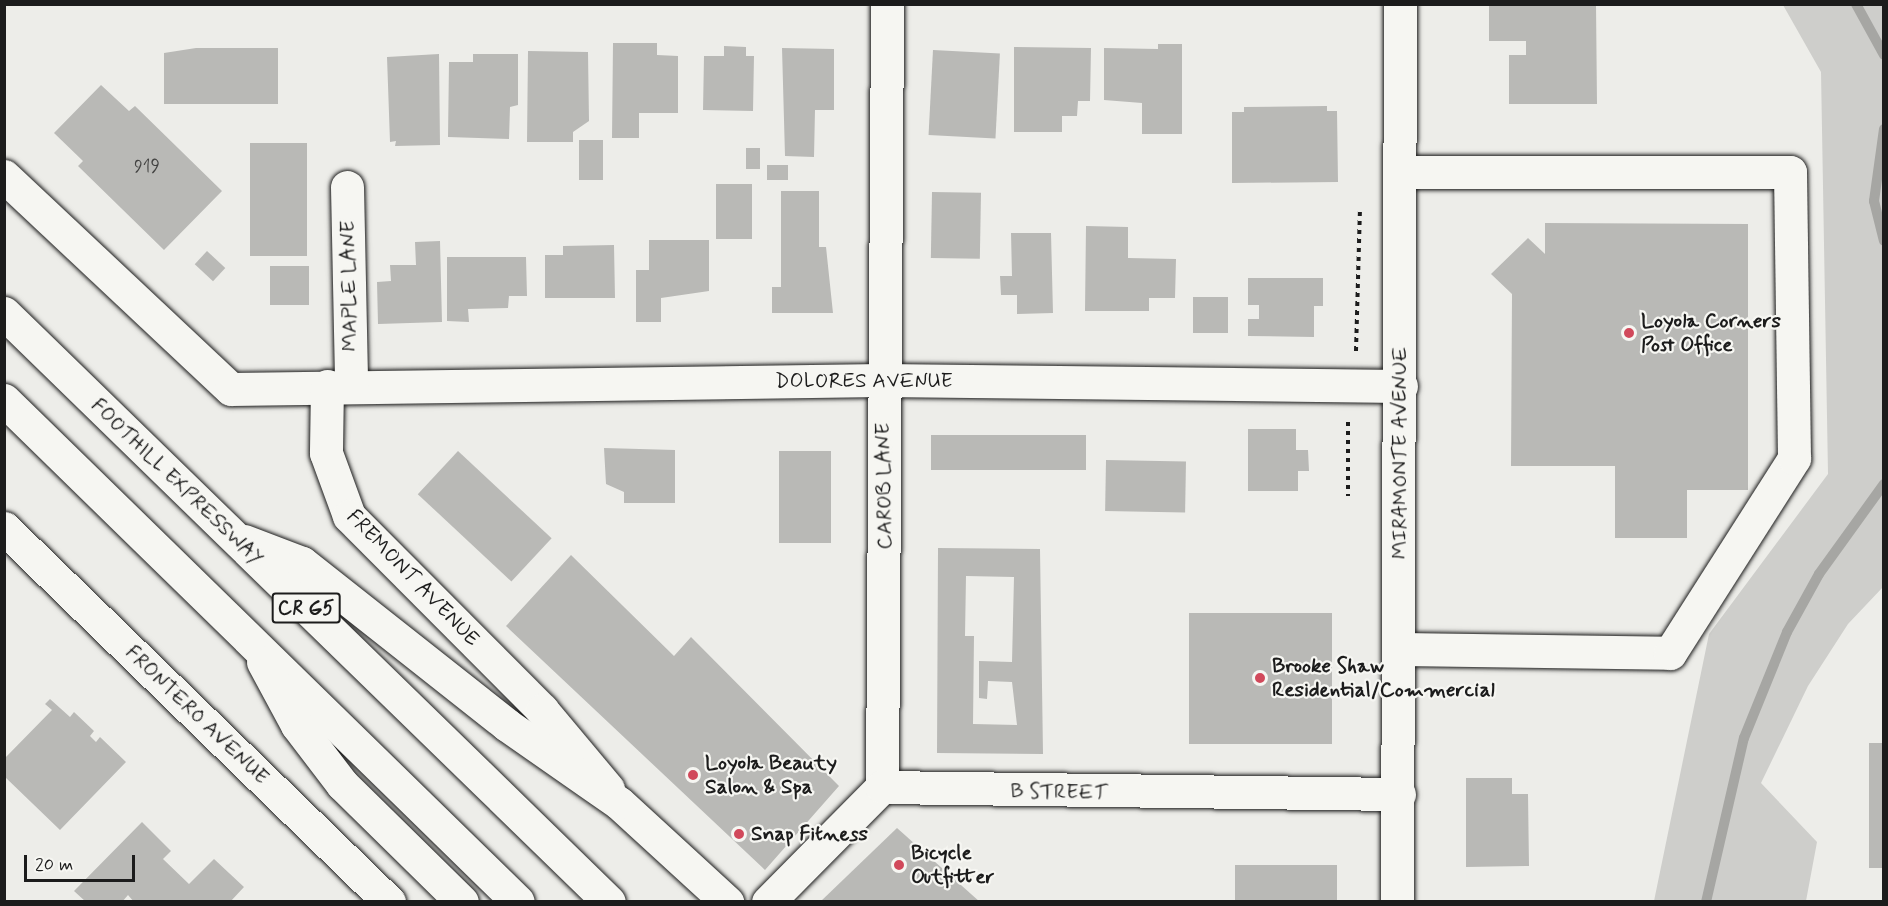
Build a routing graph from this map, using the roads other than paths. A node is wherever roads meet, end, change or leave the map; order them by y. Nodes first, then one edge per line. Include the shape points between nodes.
1 (887, 4) edge
2 (1400, 4) edge
3 (1400, 172) junction
4 (4, 176) edge
5 (347, 186) dead end
6 (4, 313) edge
7 (882, 380) junction
8 (339, 385) junction
9 (1401, 386) junction
10 (4, 400) edge
11 (4, 528) edge
12 (230, 535) junction
13 (247, 632) junction
14 (1400, 649) junction
15 (882, 787) junction
16 (1399, 794) junction
17 (619, 803) junction
18 (389, 902) edge
19 (462, 902) edge
20 (518, 902) edge
21 (609, 902) edge
22 (727, 902) edge
23 (768, 902) edge
24 (1397, 902) edge

1 - 7 main road, CAROB LANE
2 - 3 main road, MIRAMONTE AVENUE
3 - 9 main road, MIRAMONTE AVENUE
3 - 14 main road via 1790,172 1794,458 1670,652
4 - 8 main road via 231,389
5 - 8 main road, MAPLE LANE
6 - 12 main road, FOOTHILL EXPRESSWAY / CR G5
7 - 8 main road, DOLORES AVENUE
7 - 9 main road, DOLORES AVENUE
7 - 15 main road, CAROB LANE via 887,629
8 - 17 main road, FREMONT AVENUE via 326,453 349,516 542,710
9 - 14 main road, MIRAMONTE AVENUE
10 - 13 main road, CR G5
11 - 18 main road, FRONTERO AVENUE
12 - 17 main road via 302,563 507,724
12 - 21 main road, FOOTHILL EXPRESSWAY / CR G5
13 - 19 main road via 297,725 342,784
13 - 20 main road, CR G5
14 - 16 main road, MIRAMONTE AVENUE
15 - 16 main road, B STREET
15 - 23 main road
16 - 24 main road, MIRAMONTE AVENUE
17 - 22 main road, FREMONT AVENUE

